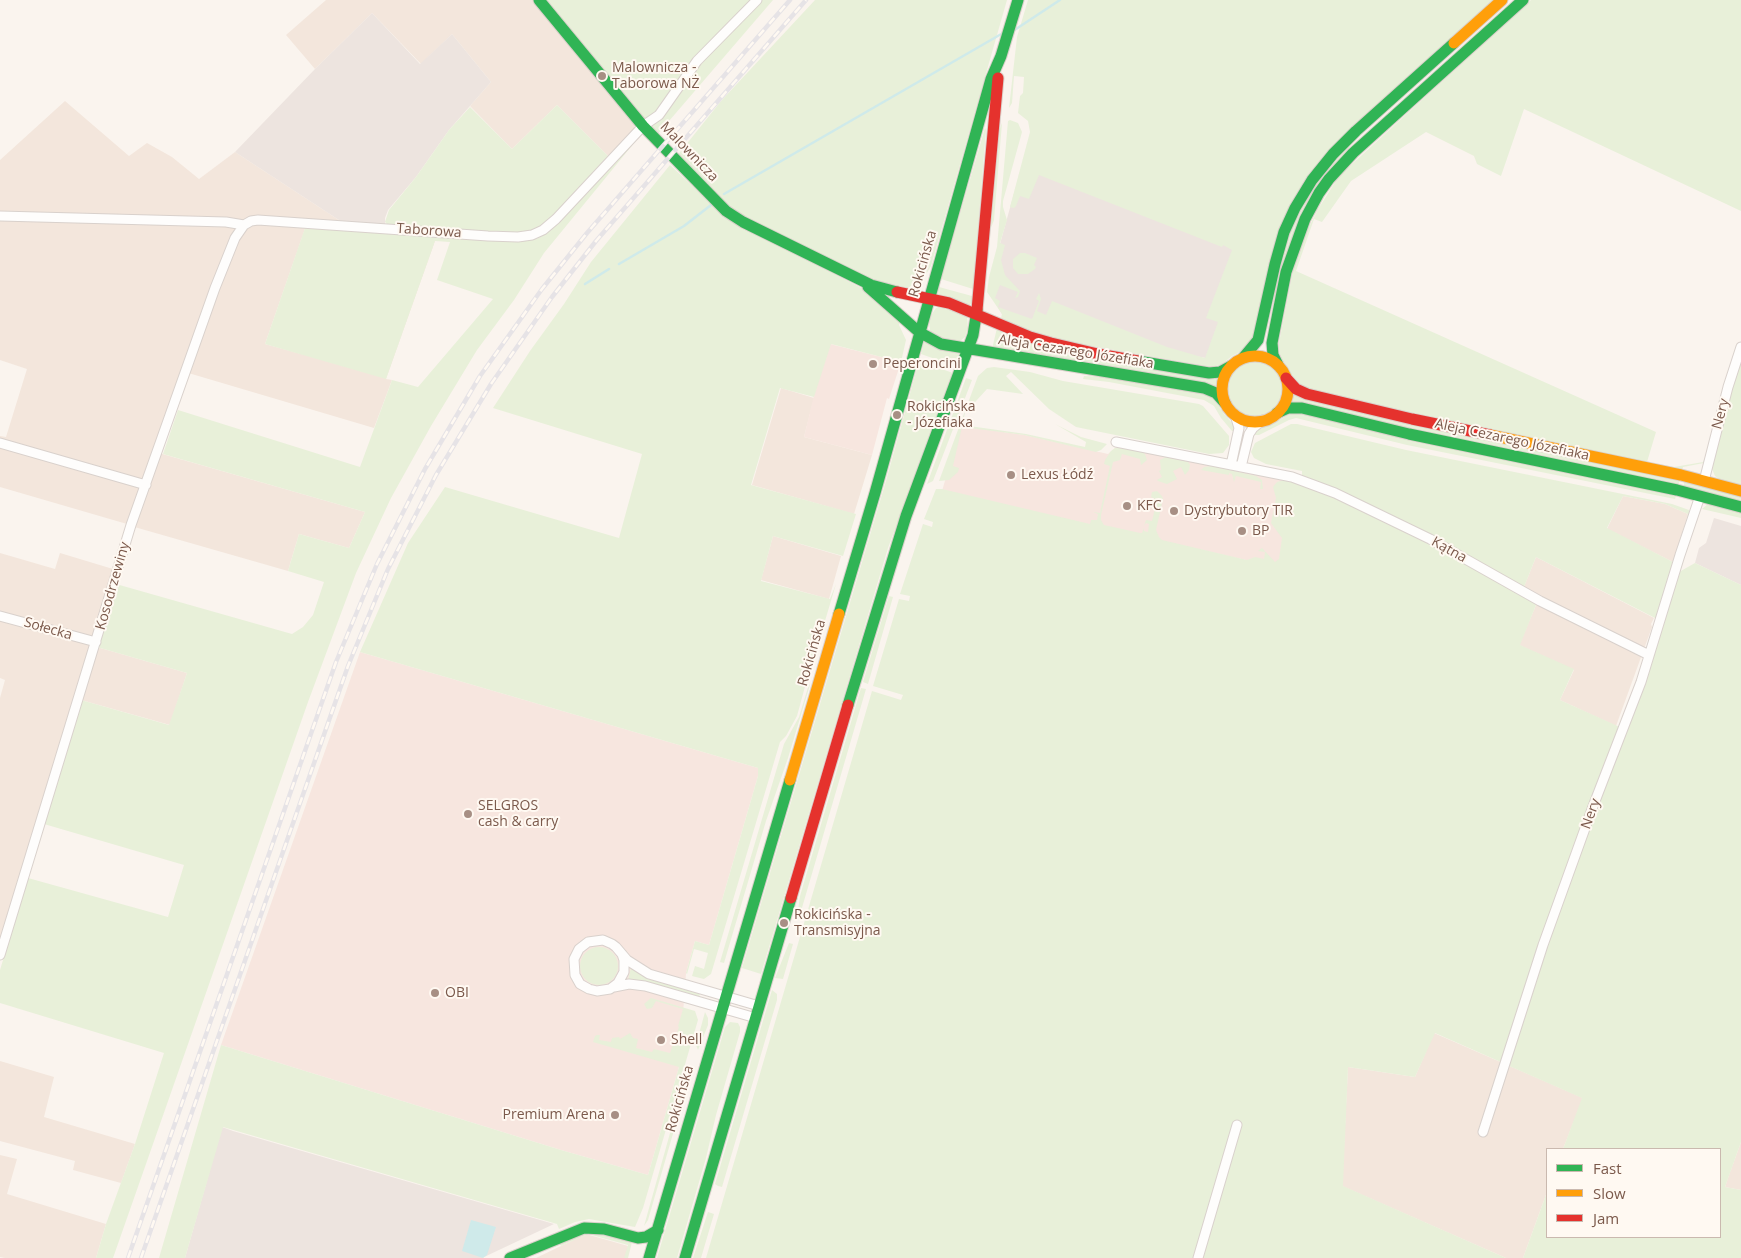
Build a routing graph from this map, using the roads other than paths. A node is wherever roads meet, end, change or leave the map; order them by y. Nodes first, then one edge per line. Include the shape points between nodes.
1 (539, 0) edge
2 (757, 0) edge
3 (1018, 0) edge
4 (1502, 0) edge
5 (1523, 0) edge
6 (1001, 56) junction
7 (643, 126) junction
8 (0, 216) edge
9 (244, 225) junction
10 (856, 278) junction
11 (929, 298) junction
12 (977, 314) junction
13 (920, 332) junction
14 (1741, 347) edge
15 (968, 350) junction
16 (1243, 358) junction
17 (1278, 365) junction
18 (1231, 366) junction
19 (1286, 378) junction
20 (1225, 403) junction
21 (1277, 413) junction
22 (1235, 415) junction
23 (1263, 420) junction
24 (1116, 442) dead end
25 (0, 443) edge
26 (1231, 465) junction
27 (1241, 467) junction
28 (1704, 481) junction
29 (146, 485) junction
30 (1741, 491) edge
31 (1700, 496) junction
32 (1741, 507) edge
33 (0, 616) edge
34 (96, 642) junction
35 (1649, 655) junction
36 (622, 954) junction
37 (0, 955) edge
38 (613, 987) junction
39 (726, 996) junction
40 (759, 1006) junction
41 (723, 1008) junction
42 (756, 1018) junction
43 (1236, 1125) dead end
44 (1482, 1132) dead end
45 (658, 1230) junction
46 (638, 1238) junction
47 (510, 1258) edge
48 (649, 1258) edge
49 (685, 1258) edge
50 (1198, 1258) edge

1 - 7 main road, Malownicza
2 - 7 street, Taborowa via 696,61 659,115
3 - 6 main road, Rokicińska
4 - 16 main road via 1356,131 1312,180 1284,232 1258,340
5 - 17 main road via 1354,153 1319,193 1301,227 1286,272 1272,343
6 - 11 main road, Rokicińska via 991,79
6 - 12 main road, Rokicińska
7 - 9 street, Taborowa via 556,219 532,235 488,236 258,220
7 - 10 main road, Malownicza via 732,215
8 - 9 street, Taborowa
9 - 29 street, Kosodrzewiny via 235,238 215,288
10 - 11 main road, Malownicza via 886,290
10 - 13 main road, Malownicza
11 - 12 main road, Aleja Cezarego Józefiaka
11 - 13 main road, Rokicińska
12 - 15 main road, Rokicińska
12 - 18 main road, Aleja Cezarego Józefiaka via 1030,337 1073,349 1208,373 1220,372
13 - 15 main road, Aleja Cezarego Józefiaka via 940,344
13 - 39 main road, Rokicińska
14 - 28 street, Nery
15 - 20 main road, Aleja Cezarego Józefiaka via 1204,388 1216,393
15 - 40 main road, Rokicińska via 892,560
16 - 17 main road via 1263,357
16 - 18 main road
17 - 19 main road
18 - 20 main road via 1222,386
19 - 21 main road via 1287,396
19 - 28 main road, Aleja Cezarego Józefiaka via 1296,389 1307,394
20 - 22 main road
21 - 23 main road
21 - 31 main road, Aleja Cezarego Józefiaka via 1287,408 1302,408
22 - 23 main road via 1251,422
22 - 26 street via 1239,432
23 - 27 street via 1249,434
24 - 26 street, Kątna
25 - 29 street
26 - 27 street, Kątna
27 - 35 street, Kątna via 1299,478 1335,493 1430,539 1540,601
28 - 30 main road, Aleja Cezarego Józefiaka
29 - 34 street, Kosodrzewiny
31 - 32 main road, Aleja Cezarego Józefiaka
31 - 35 street, Nery
33 - 34 street, Sołecka
34 - 37 street, Kosodrzewiny
35 - 44 street, Nery via 1543,945
36 - 38 street via 624,972
36 - 38 street via 612,944 598,940 583,945 574,958 574,975 580,984 597,991
36 - 39 street via 649,974
38 - 41 street via 628,984 645,986
39 - 40 street
39 - 41 main road, Rokicińska
40 - 42 main road, Rokicińska
41 - 42 street
41 - 45 main road, Rokicińska
42 - 49 main road, Rokicińska
43 - 50 street
45 - 46 main road
45 - 48 main road, Rokicińska
46 - 47 main road via 604,1229 584,1228
46 - 48 main road

